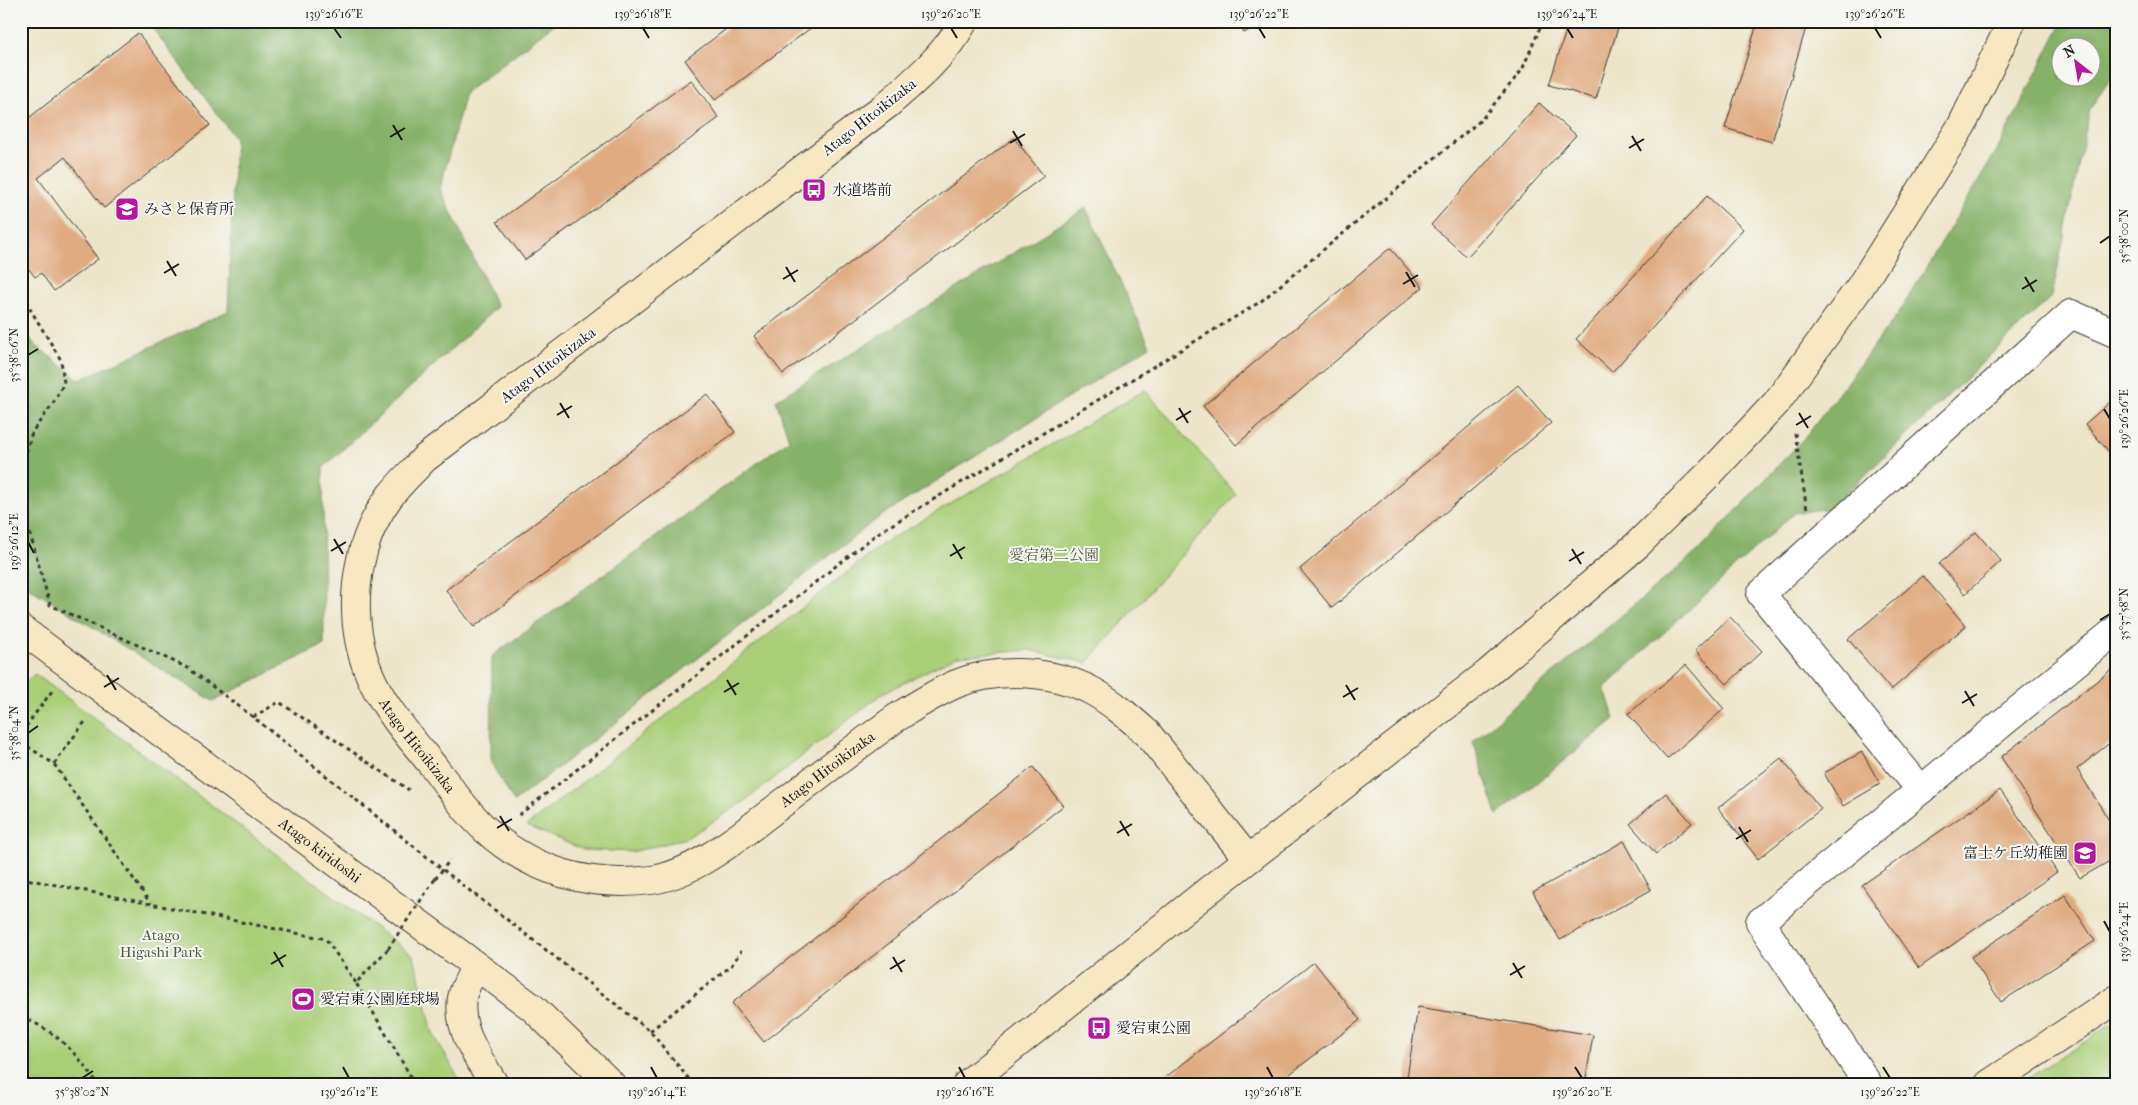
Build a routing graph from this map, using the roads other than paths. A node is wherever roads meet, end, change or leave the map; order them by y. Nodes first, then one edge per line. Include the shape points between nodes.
1 (964, 21) edge
2 (2012, 21) edge
3 (2117, 334) edge
4 (21, 629) edge
5 (2117, 629) edge
6 (1921, 790) junction
7 (1248, 859) junction
8 (476, 966) junction
9 (2117, 999) edge
10 (494, 1084) edge
11 (611, 1084) edge
12 (968, 1084) edge
13 (1868, 1084) edge
14 (1989, 1084) edge

1 - 7 street, Atago Hitoikizaka via 954,38 922,74 888,104 424,459 390,496 374,522 363,553 356,584 356,616 361,647 373,681 387,706 486,830 518,854 552,871 586,880 653,880 680,871 714,853 926,699 956,684 992,674 1023,673 1048,676 1092,691 1146,733
2 - 7 street via 1962,125 1860,287 1777,402 1630,552 1488,674
3 - 6 street via 2071,314 1761,594
4 - 8 street, Atago kiridoshi
5 - 6 street
6 - 13 street via 1760,922
7 - 12 street
8 - 10 street via 462,997 465,1035
8 - 11 street, Atago kiridoshi via 533,1008
9 - 14 street

